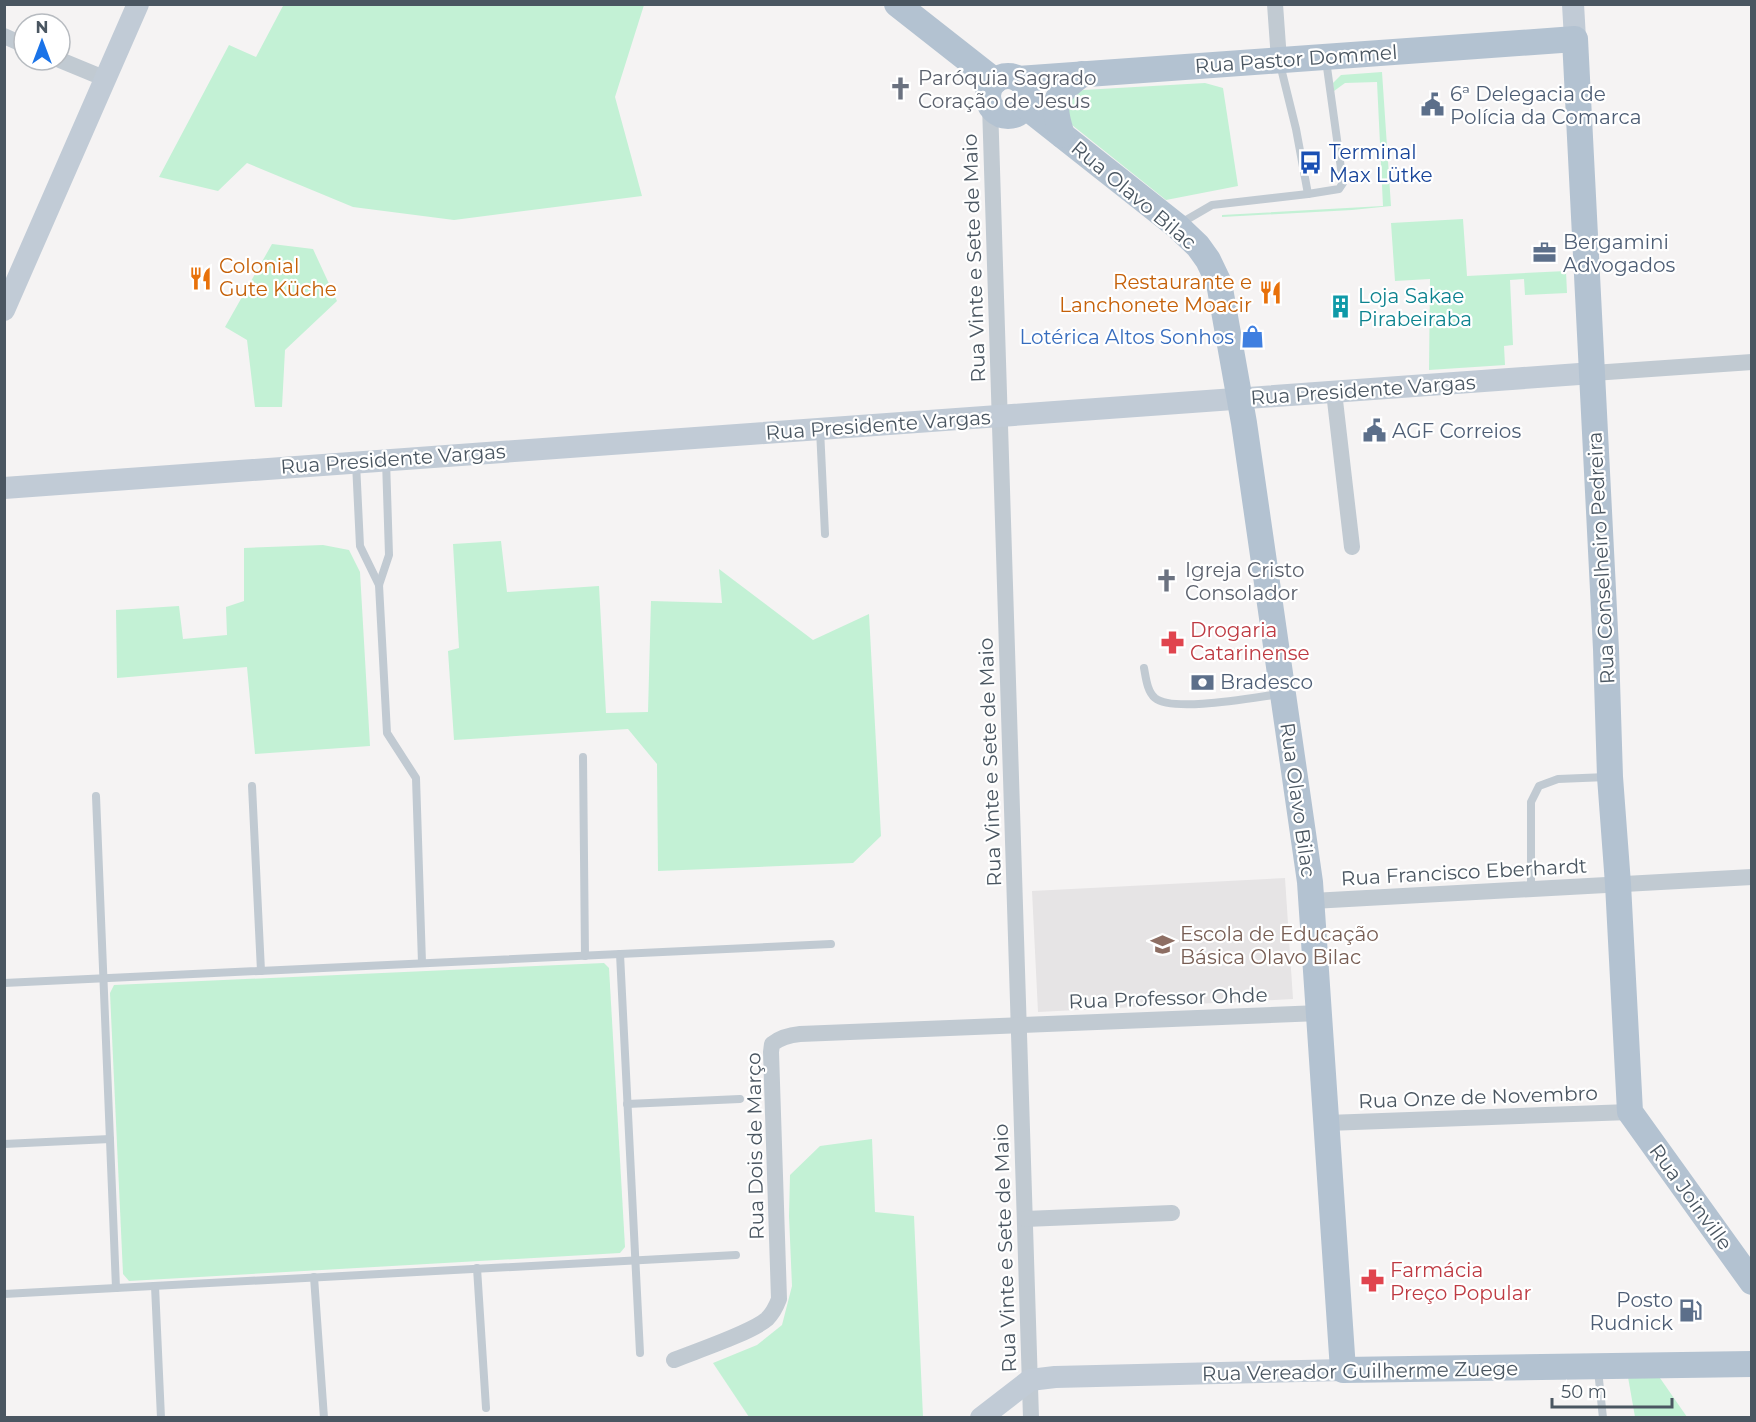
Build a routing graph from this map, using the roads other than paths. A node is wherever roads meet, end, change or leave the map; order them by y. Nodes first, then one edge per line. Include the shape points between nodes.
1 (138, 4) edge
2 (897, 4) edge
3 (1275, 4) edge
4 (1573, 4) edge
5 (1575, 39) junction
6 (1325, 57) junction
7 (1279, 60) junction
8 (72, 65) edge
9 (1082, 74) junction
10 (106, 79) junction
11 (1001, 88) junction
12 (1025, 106) junction
13 (1062, 135) junction
14 (1308, 194) junction
15 (1177, 225) junction
16 (4, 310) edge
17 (1752, 362) edge
18 (1593, 373) junction
19 (1334, 392) junction
20 (1240, 399) junction
21 (1000, 416) junction
22 (820, 429) junction
23 (386, 460) junction
24 (356, 462) junction
25 (4, 488) edge
26 (825, 534) dead end
27 (1352, 547) dead end
28 (379, 585) junction
29 (1144, 668) dead end
30 (1283, 693) junction
31 (583, 757) dead end
32 (1610, 777) junction
33 (252, 786) dead end
34 (96, 796) dead end
35 (1752, 878) edge
36 (1618, 884) junction
37 (1531, 889) junction
38 (1312, 901) junction
39 (831, 945) dead end
40 (620, 954) junction
41 (585, 956) junction
42 (422, 963) junction
43 (261, 971) junction
44 (103, 978) junction
45 (4, 983) edge
46 (1320, 1013) junction
47 (1019, 1025) junction
48 (740, 1099) dead end
49 (627, 1104) junction
50 (1630, 1112) junction
51 (1327, 1123) junction
52 (110, 1139) junction
53 (4, 1144) edge
54 (1172, 1213) dead end
55 (1025, 1219) junction
56 (736, 1255) dead end
57 (637, 1260) junction
58 (477, 1268) junction
59 (314, 1277) junction
60 (1752, 1282) edge
61 (155, 1286) junction
62 (116, 1288) junction
63 (4, 1294) edge
64 (640, 1353) dead end
65 (674, 1360) dead end
66 (1752, 1364) edge
67 (1598, 1367) junction
68 (1343, 1370) junction
69 (1030, 1380) junction
70 (486, 1408) dead end
71 (161, 1418) edge
72 (324, 1418) edge
73 (981, 1418) edge
74 (1031, 1418) edge
75 (1603, 1418) edge

1 - 10 street
2 - 11 main road
3 - 7 street
4 - 5 street, Rua Conselheiro Pedreira
5 - 6 main road, Rua Pastor Dommel
5 - 18 main road, Rua Conselheiro Pedreira
6 - 7 main road, Rua Pastor Dommel
6 - 14 lane via 1343,183 1339,189
7 - 9 main road, Rua Pastor Dommel
7 - 14 lane
8 - 10 street
9 - 11 main road, Rua Pastor Dommel
9 - 13 main road via 1063,88 1056,100 1056,118
10 - 16 street
11 - 12 main road via 1026,88
11 - 12 main road via 999,113 1010,116
11 - 21 street, Rua Vinte e Sete de Maio
12 - 13 main road, Rua Olavo Bilac
13 - 15 main road, Rua Olavo Bilac
14 - 15 lane via 1212,206
15 - 20 main road, Rua Olavo Bilac via 1209,260 1219,283
17 - 18 street, Rua Presidente Vargas
18 - 19 street, Rua Presidente Vargas
18 - 32 main road, Rua Conselheiro Pedreira
19 - 20 street, Rua Presidente Vargas
19 - 27 street
20 - 21 street, Rua Presidente Vargas
20 - 30 main road, Rua Olavo Bilac
21 - 22 street, Rua Presidente Vargas
21 - 47 street, Rua Vinte e Sete de Maio
22 - 23 street, Rua Presidente Vargas
22 - 26 lane
23 - 24 street, Rua Presidente Vargas
23 - 28 lane via 389,555
24 - 25 street, Rua Presidente Vargas
24 - 28 lane via 360,546
28 - 42 lane via 387,733 416,778
29 - 30 lane via 1150,691 1165,703 1193,705
30 - 38 main road, Rua Olavo Bilac
31 - 41 lane
32 - 36 main road, Rua Conselheiro Pedreira
32 - 37 lane via 1558,779 1539,786 1531,802
33 - 43 lane
34 - 44 lane
35 - 36 street, Rua Francisco Eberhardt
36 - 37 street, Rua Francisco Eberhardt
36 - 50 main road, Rua Conselheiro Pedreira
37 - 38 street, Rua Francisco Eberhardt
38 - 46 main road, Rua Olavo Bilac
39 - 40 lane
40 - 41 lane
40 - 49 lane
41 - 42 lane
42 - 43 lane
43 - 44 lane
44 - 45 lane
44 - 52 lane
46 - 47 street, Rua Professor Ohde
46 - 51 main road, Rua Olavo Bilac
47 - 55 street, Rua Vinte e Sete de Maio
47 - 65 street, Rua Dois de Março via 800,1034 787,1035 772,1044 779,1299 765,1320 748,1330
48 - 49 lane
49 - 57 lane
50 - 51 street, Rua Onze de Novembro
50 - 60 main road, Rua Joinville
51 - 68 main road, Rua Olavo Bilac
52 - 53 lane
52 - 62 lane
54 - 55 street
55 - 69 street, Rua Vinte e Sete de Maio
56 - 57 lane
57 - 58 lane
57 - 64 lane
58 - 59 lane
58 - 70 lane
59 - 61 lane
59 - 72 lane
61 - 62 lane
61 - 71 lane
62 - 63 lane
66 - 67 main road, Rua Vereador Guilherme Zuege
67 - 68 main road, Rua Vereador Guilherme Zuege
67 - 75 lane
68 - 69 street, Rua Vereador Guilherme Zuege
69 - 73 street
69 - 74 street, Rua Vinte e Sete de Maio

